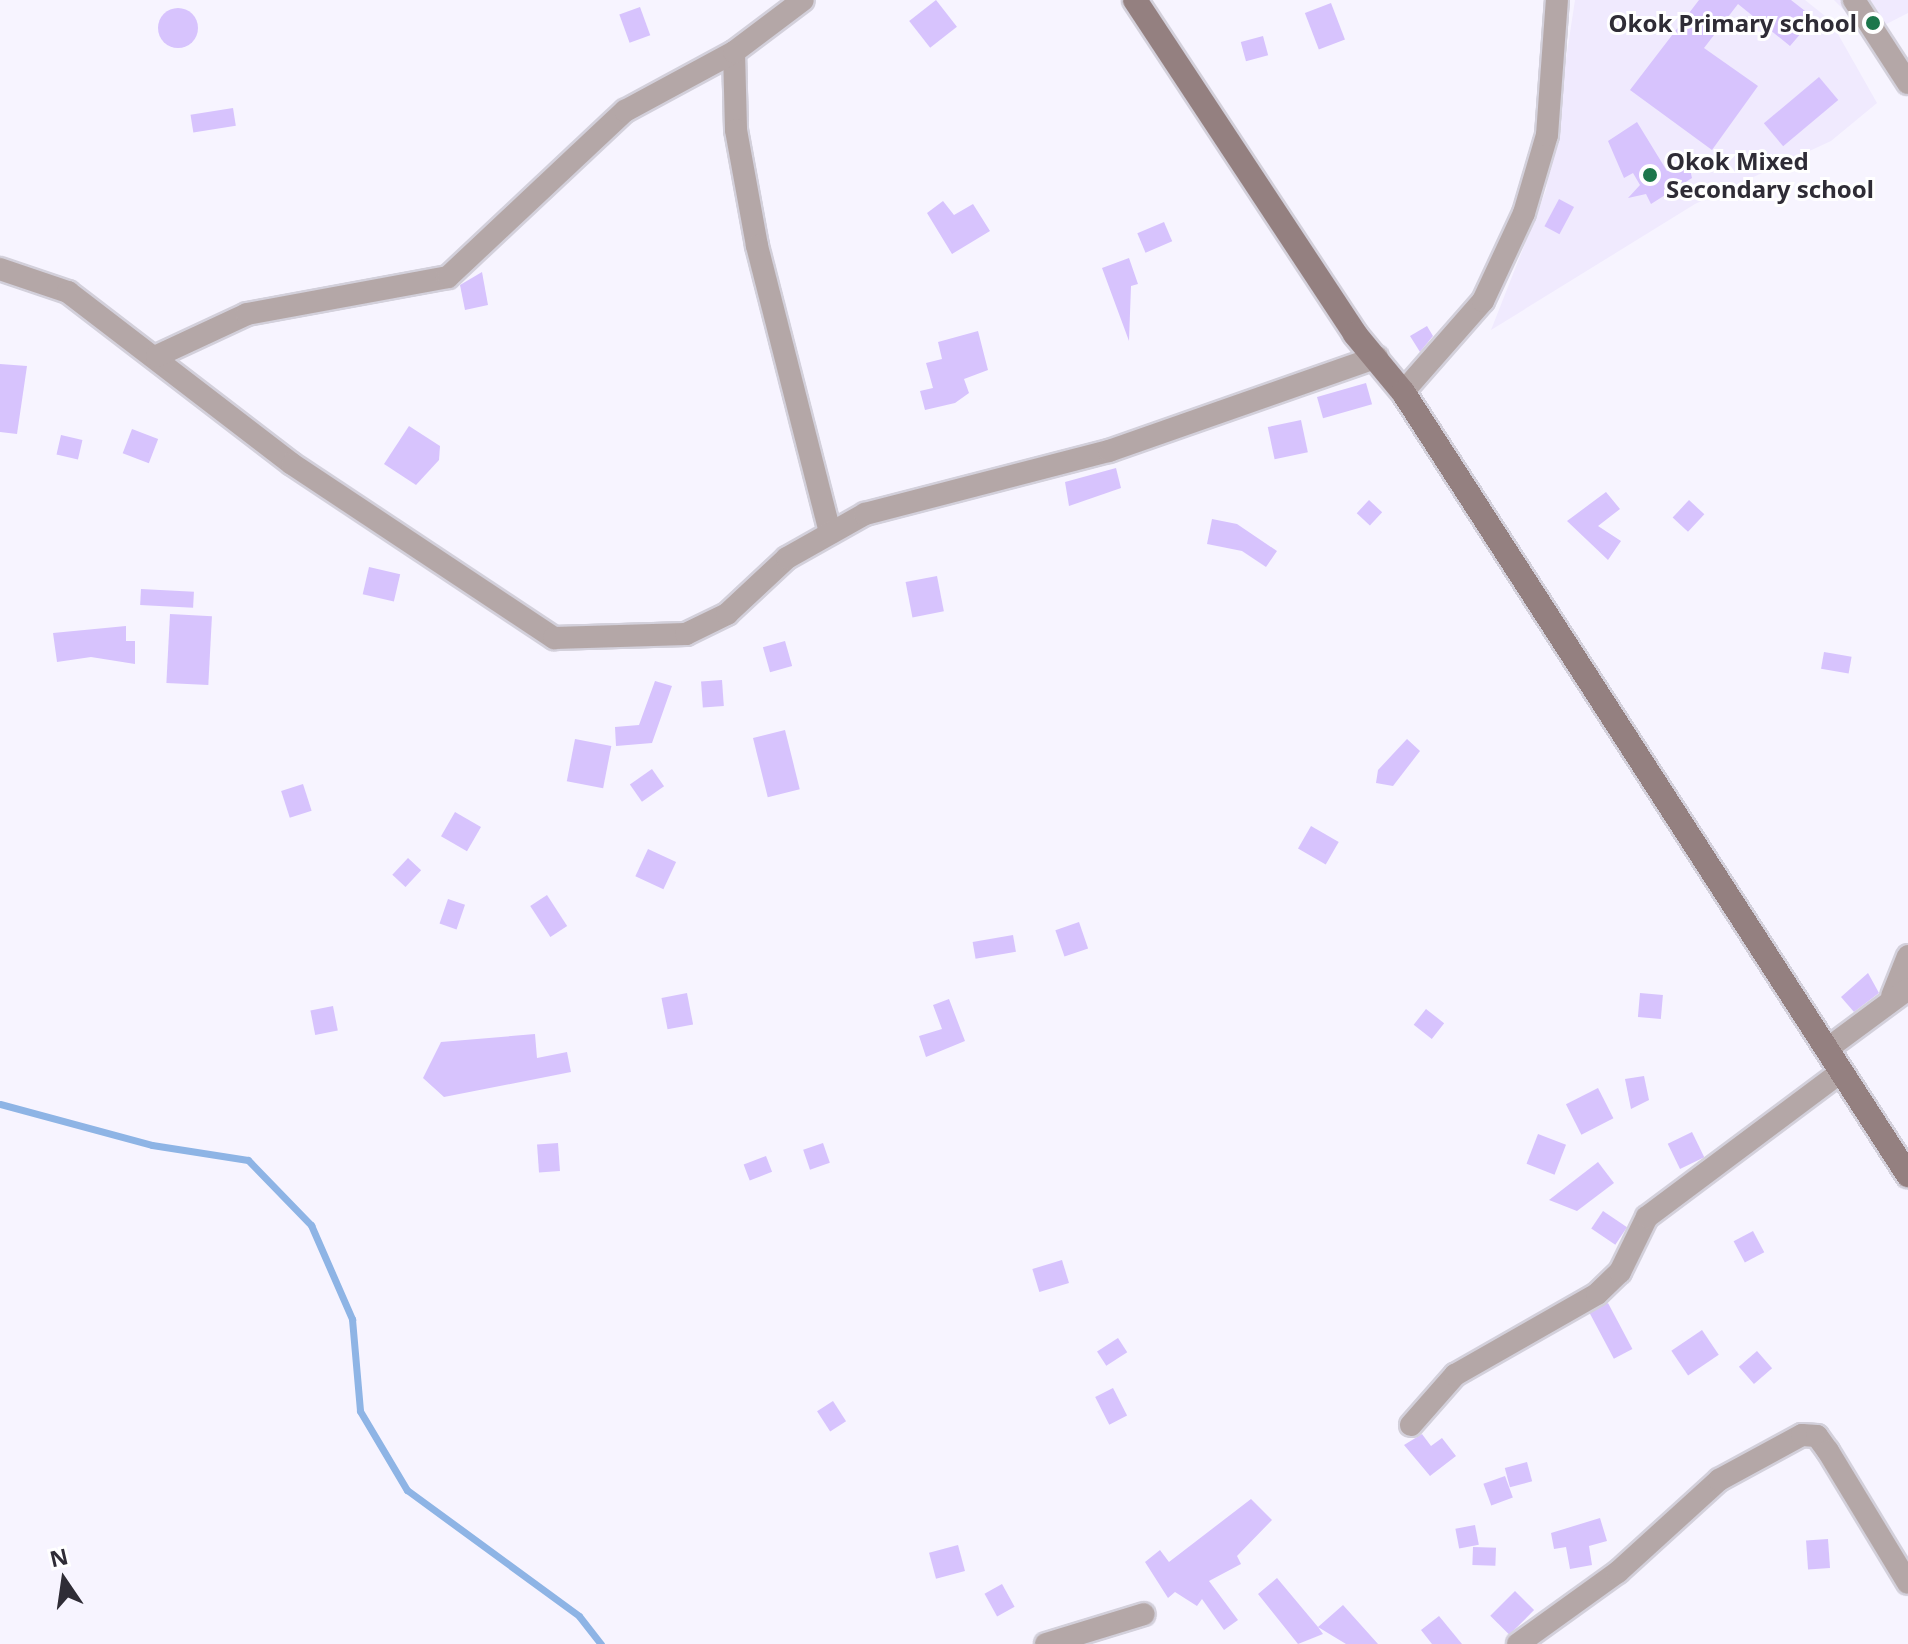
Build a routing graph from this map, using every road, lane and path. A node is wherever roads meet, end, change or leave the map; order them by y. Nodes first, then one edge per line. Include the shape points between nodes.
1 (803, 0) edge
2 (1135, 0) edge
3 (1557, 0) edge
4 (1854, 0) edge
5 (734, 52) junction
6 (1908, 83) edge
7 (0, 269) edge
8 (157, 356) junction
9 (1377, 357) junction
10 (1403, 392) junction
11 (830, 533) junction
12 (1908, 956) edge
13 (1900, 992) edge
14 (1827, 1049) junction
15 (1841, 1072) junction
16 (1908, 1175) edge
17 (1411, 1425) dead end
18 (1908, 1583) edge
19 (1144, 1614) dead end
20 (1046, 1644) edge
21 (1518, 1644) edge

1 - 5 street
2 - 9 street
3 - 10 street via 1547,135 1524,213 1483,301
4 - 6 street
5 - 8 street via 625,111 448,277 247,314
5 - 11 street via 736,130 757,246
7 - 8 street via 68,292
8 - 11 street via 292,464 554,638 686,634 727,614 787,558
9 - 10 street
9 - 11 street via 1109,451 865,514
10 - 14 street
12 - 13 street
13 - 14 street
14 - 15 street
15 - 16 street
15 - 17 street via 1647,1217 1620,1272 1597,1294 1455,1375
18 - 21 street via 1828,1451 1817,1436 1802,1435 1719,1480 1618,1572
19 - 20 street

